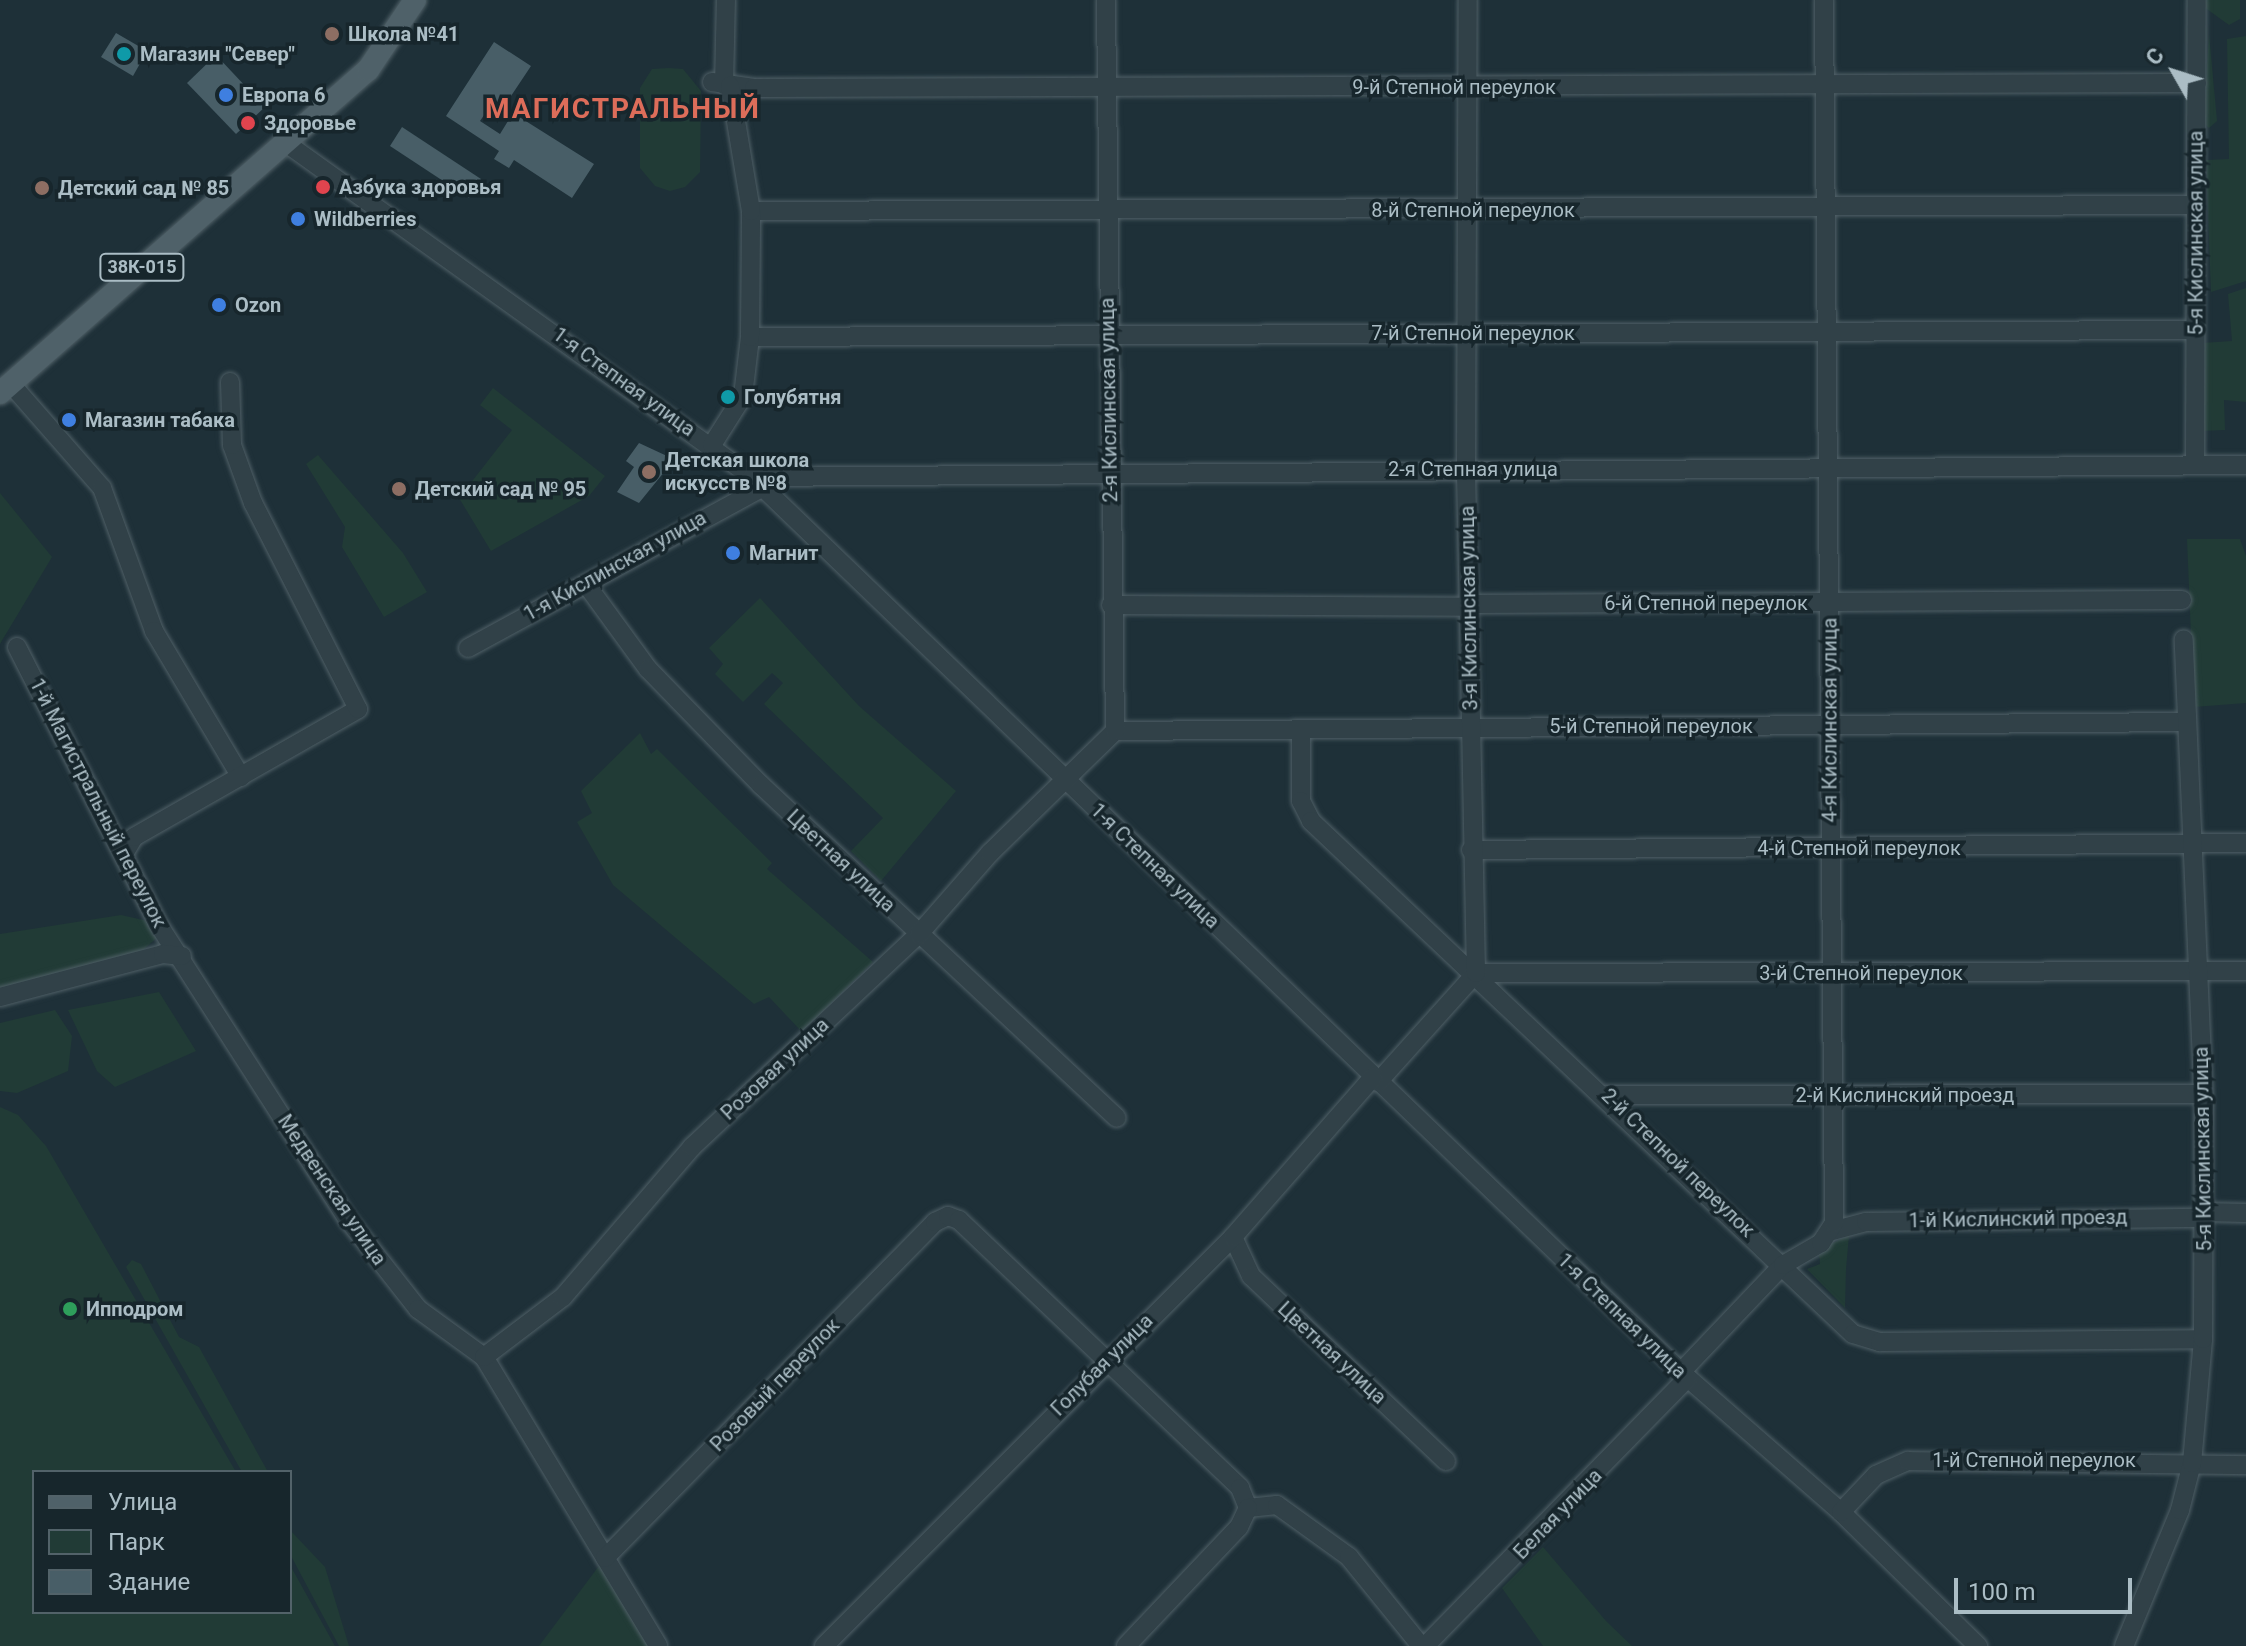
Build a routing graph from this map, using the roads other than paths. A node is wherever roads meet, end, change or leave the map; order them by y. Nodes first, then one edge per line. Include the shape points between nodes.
1 (415, 0) edge
2 (726, 0) edge
3 (1106, 0) edge
4 (1468, 0) edge
5 (1824, 0) edge
6 (2197, 0) edge
7 (2197, 83) junction
8 (722, 84) junction
9 (1826, 84) junction
10 (1108, 88) junction
11 (1469, 88) junction
12 (286, 143) junction
13 (2196, 205) junction
14 (1469, 209) junction
15 (1825, 209) junction
16 (751, 211) junction
17 (1106, 213) junction
18 (2195, 330) junction
19 (1826, 332) junction
20 (1468, 333) junction
21 (1109, 335) junction
22 (750, 337) junction
23 (230, 382) dead end
24 (5, 388) edge
25 (712, 445) junction
26 (2195, 465) junction
27 (2246, 465) edge
28 (1828, 469) junction
29 (1109, 470) junction
30 (1466, 470) junction
31 (757, 482) junction
32 (586, 584) junction
33 (2182, 600) dead end
34 (1830, 602) junction
35 (1111, 605) junction
36 (1469, 606) junction
37 (2184, 639) dead end
38 (17, 647) dead end
39 (468, 648) dead end
40 (2187, 722) junction
41 (1828, 724) junction
42 (1470, 727) junction
43 (1301, 729) junction
44 (1115, 731) junction
45 (241, 777) junction
46 (1066, 780) junction
47 (2246, 843) edge
48 (2192, 845) junction
49 (1830, 849) junction
50 (1471, 850) junction
51 (125, 852) junction
52 (919, 934) junction
53 (182, 956) junction
54 (2246, 971) edge
55 (2200, 972) junction
56 (1476, 973) junction
57 (1831, 973) junction
58 (0, 997) edge
59 (1376, 1080) junction
60 (2203, 1094) junction
61 (1607, 1095) junction
62 (1829, 1095) junction
63 (1117, 1118) dead end
64 (2246, 1213) edge
65 (2204, 1215) junction
66 (1832, 1231) junction
67 (1233, 1237) junction
68 (1783, 1265) junction
69 (2203, 1339) junction
70 (484, 1357) junction
71 (1104, 1361) junction
72 (1684, 1375) junction
73 (1446, 1461) dead end
74 (2192, 1463) junction
75 (2246, 1465) edge
76 (1248, 1508) junction
77 (1841, 1512) junction
78 (605, 1558) junction
79 (1430, 1644) edge
80 (658, 1646) edge
81 (824, 1646) edge
82 (1126, 1646) edge
83 (1978, 1646) edge
84 (2124, 1646) edge

1 - 12 main road, 38К-015 via 368,70
2 - 8 street
3 - 10 street, 2-я Кислинская улица
4 - 11 street, 3-я Кислинская улица
5 - 9 street, 4-я Кислинская улица
6 - 7 street, 5-я Кислинская улица
7 - 9 street, 9-й Степной переулок
7 - 13 street, 5-я Кислинская улица
8 - 10 street, 9-й Степной переулок
8 - 16 street
9 - 11 street, 9-й Степной переулок
9 - 15 street, 4-я Кислинская улица
10 - 11 street, 9-й Степной переулок
10 - 17 street, 2-я Кислинская улица
11 - 14 street, 3-я Кислинская улица
12 - 24 main road, 38К-015
12 - 25 street, 1-я Степная улица
13 - 15 street, 8-й Степной переулок
13 - 18 street, 5-я Кислинская улица
14 - 15 street, 8-й Степной переулок
14 - 17 street, 8-й Степной переулок
14 - 20 street, 3-я Кислинская улица
15 - 19 street, 4-я Кислинская улица
16 - 17 street, 8-й Степной переулок
16 - 22 street
17 - 21 street, 2-я Кислинская улица
18 - 19 street, 7-й Степной переулок
18 - 26 street, 5-я Кислинская улица
19 - 20 street, 7-й Степной переулок
19 - 28 street, 4-я Кислинская улица
20 - 21 street, 7-й Степной переулок
20 - 30 street, 3-я Кислинская улица
21 - 22 street, 7-й Степной переулок
21 - 29 street, 2-я Кислинская улица
22 - 25 street via 743,396
23 - 45 street via 232,445 253,503 358,709
24 - 45 street via 102,488 154,631
25 - 31 street, 1-я Степная улица
26 - 27 street, 2-я Степная улица
26 - 28 street, 2-я Степная улица
28 - 30 street, 2-я Степная улица
28 - 34 street, 4-я Кислинская улица
29 - 30 street, 2-я Степная улица
29 - 31 street, 2-я Степная улица
29 - 35 street, 2-я Кислинская улица
30 - 36 street, 3-я Кислинская улица
31 - 32 street, 1-я Кислинская улица
31 - 46 street, 1-я Степная улица
32 - 39 street, 1-я Кислинская улица
32 - 52 street, Цветная улица via 648,669
33 - 34 street, 6-й Степной переулок
34 - 36 street, 6-й Степной переулок
34 - 41 street, 4-я Кислинская улица
35 - 36 street, 6-й Степной переулок
35 - 44 street, 2-я Кислинская улица
36 - 42 street, 3-я Кислинская улица
37 - 40 street, 5-я Кислинская улица
38 - 51 street, 1-й Магистральный переулок
40 - 41 street, 5-й Степной переулок
40 - 48 street, 5-я Кислинская улица
41 - 42 street, 5-й Степной переулок
41 - 49 street, 4-я Кислинская улица
42 - 43 street, 5-й Степной переулок
42 - 50 street, 3-я Кислинская улица
43 - 44 street, 5-й Степной переулок
43 - 56 street, 2-й Степной переулок via 1303,812
44 - 46 street
45 - 51 street via 134,837
46 - 52 street, Розовая улица
46 - 59 street, 1-я Степная улица
47 - 48 street, 4-й Степной переулок
48 - 49 street, 4-й Степной переулок
48 - 55 street, 5-я Кислинская улица
49 - 50 street, 4-й Степной переулок
49 - 57 street, 4-я Кислинская улица
50 - 56 street, 3-я Кислинская улица
51 - 53 street, 1-й Магистральный переулок via 158,924
52 - 63 street, Цветная улица
52 - 70 street, Розовая улица via 692,1147 563,1297
53 - 58 street via 163,954
53 - 70 street, Медвенская улица via 376,1258 418,1309
54 - 55 street, 3-й Степной переулок
55 - 57 street, 3-й Степной переулок
55 - 60 street, 5-я Кислинская улица
56 - 57 street, 3-й Степной переулок
56 - 59 street
56 - 61 street, 2-й Степной переулок
57 - 62 street, 4-я Кислинская улица
59 - 67 street, Голубая улица
59 - 72 street, 1-я Степная улица
60 - 62 street, 2-й Кислинский проезд
60 - 65 street, 5-я Кислинская улица
61 - 62 street, 2-й Кислинский проезд
61 - 68 street, 2-й Степной переулок
62 - 66 street, 4-я Кислинская улица
64 - 65 street, 1-й Кислинский проезд
65 - 66 street, 1-й Кислинский проезд via 1866,1222
65 - 69 street, 5-я Кислинская улица
66 - 68 street
67 - 71 street, Голубая улица
67 - 73 street, Цветная улица via 1251,1276
68 - 69 street, 2-й Степной переулок via 1865,1341
68 - 72 street
69 - 74 street, 5-я Кислинская улица
70 - 78 street, Медвенская улица
71 - 76 street via 1240,1488
71 - 78 street, Розовый переулок via 948,1216 935,1222
71 - 81 street, Голубая улица
72 - 77 street, 1-я Степная улица
72 - 79 street, Белая улица
74 - 75 street, 1-й Степной переулок
74 - 77 street, 1-й Степной переулок via 1908,1461 1876,1475
74 - 84 street, 5-я Кислинская улица via 2165,1550
76 - 79 street via 1277,1505 1307,1523 1349,1557
76 - 82 street via 1239,1527
77 - 83 street, 1-я Степная улица
78 - 80 street, Медвенская улица

